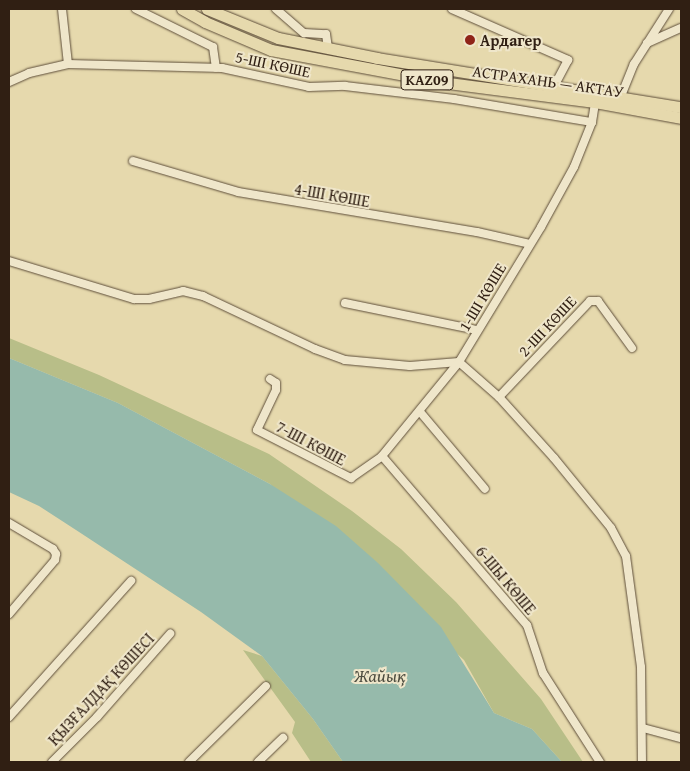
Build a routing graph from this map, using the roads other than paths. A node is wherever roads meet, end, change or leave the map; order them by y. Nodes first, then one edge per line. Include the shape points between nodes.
1 (62, 9) edge
2 (136, 9) edge
3 (182, 9) edge
4 (207, 9) edge
5 (276, 9) edge
6 (452, 9) edge
7 (669, 9) edge
8 (681, 28) edge
9 (647, 43) junction
10 (328, 48) junction
11 (68, 64) junction
12 (216, 68) junction
13 (9, 82) edge
14 (551, 91) junction
15 (621, 96) junction
16 (596, 97) junction
17 (681, 107) edge
18 (681, 118) edge
19 (592, 122) junction
20 (132, 161) dead end
21 (530, 244) junction
22 (9, 261) edge
23 (345, 303) dead end
24 (477, 330) junction
25 (632, 348) dead end
26 (459, 362) junction
27 (270, 379) dead end
28 (499, 397) junction
29 (421, 412) junction
30 (382, 456) junction
31 (352, 478) joint
32 (486, 489) dead end
33 (9, 523) edge
34 (131, 581) dead end
35 (9, 614) edge
36 (170, 634) dead end
37 (266, 686) dead end
38 (9, 717) edge
39 (643, 728) junction
40 (283, 738) dead end
41 (681, 738) edge
42 (52, 762) edge
43 (189, 762) edge
44 (258, 762) edge
45 (600, 762) edge
46 (642, 762) edge

1 - 11 street
2 - 12 street via 213,47
3 - 14 highway, АСТРАХАНЬ — АКТАУ / KAZ09 via 271,50 428,80
4 - 10 highway, АСТРАХАНЬ — АКТАУ / KAZ09 via 278,38
5 - 10 street via 304,33 326,34
6 - 14 street via 568,60
7 - 9 street
8 - 9 street
9 - 15 street
10 - 14 highway, АСТРАХАНЬ — АКТАУ / KAZ09
11 - 12 street, 5-ШI КӨШЕ
11 - 13 street, 5-ШI КӨШЕ
12 - 19 street, 5-ШI КӨШЕ via 309,87 345,86 444,98
14 - 16 highway, АСТРАХАНЬ — АКТАУ / KAZ09
15 - 16 highway, АСТРАХАНЬ — АКТАУ / KAZ09
15 - 17 highway, АСТРАХАНЬ — АКТАУ / KAZ09
16 - 18 highway, АСТРАХАНЬ — АКТАУ / KAZ09
16 - 19 street, 1-ШІ КӨШЕ
19 - 21 street, 1-ШІ КӨШЕ via 574,167
20 - 21 street, 4-ШI КӨШЕ via 238,192
21 - 24 street, 1-ШІ КӨШЕ
22 - 26 street via 134,299 149,300 182,291 203,296 345,360 410,366
23 - 24 street
24 - 26 street, 1-ШІ КӨШЕ
25 - 28 street, 2-ШІ КӨШЕ via 598,301 590,301
26 - 28 street
26 - 29 street, 1-ШІ КӨШЕ
27 - 31 street, 7-ШI КӨШЕ via 276,384 276,390 257,430
28 - 39 street via 611,528 626,556 642,667
29 - 30 street, 1-ШІ КӨШЕ
29 - 32 street
30 - 31 street, 1-ШІ КӨШЕ
30 - 45 street, 6-ШЫ КӨШЕ via 527,625 543,673
33 - 35 street via 53,548 56,554 55,560
34 - 38 street
36 - 42 street, ҚЫЗҒАЛДАҚ КӨШЕСІ via 97,718
37 - 43 street
39 - 41 street
39 - 46 street
40 - 44 street

